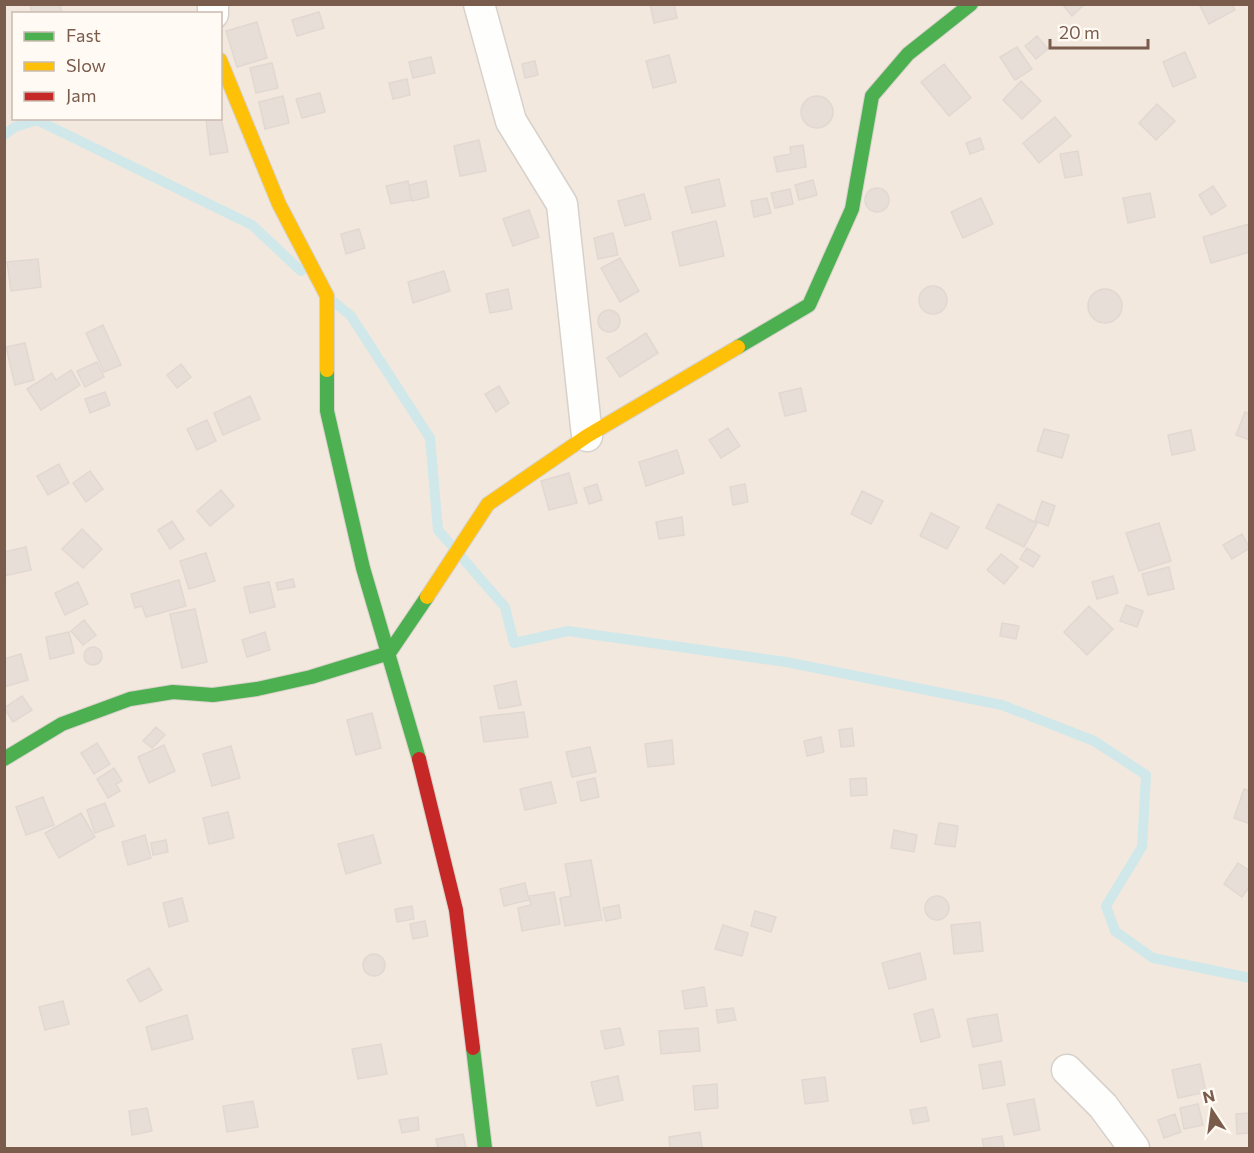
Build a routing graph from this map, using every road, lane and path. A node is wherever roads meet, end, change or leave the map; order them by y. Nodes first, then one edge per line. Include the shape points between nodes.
1 (479, 4) edge
2 (971, 4) edge
3 (222, 65) edge
4 (587, 436) junction
5 (388, 653) junction
6 (4, 759) edge
7 (1067, 1070) dead end
8 (485, 1149) edge
9 (1134, 1149) edge

1 - 4 street via 512,121 562,204
2 - 4 street via 908,54 872,96 852,209 808,305
3 - 5 street via 279,204 327,296 327,411 363,568
4 - 5 street via 488,504
5 - 6 street via 267,688 141,697 63,725
5 - 8 street via 429,792 456,910
7 - 9 street via 1103,1106

